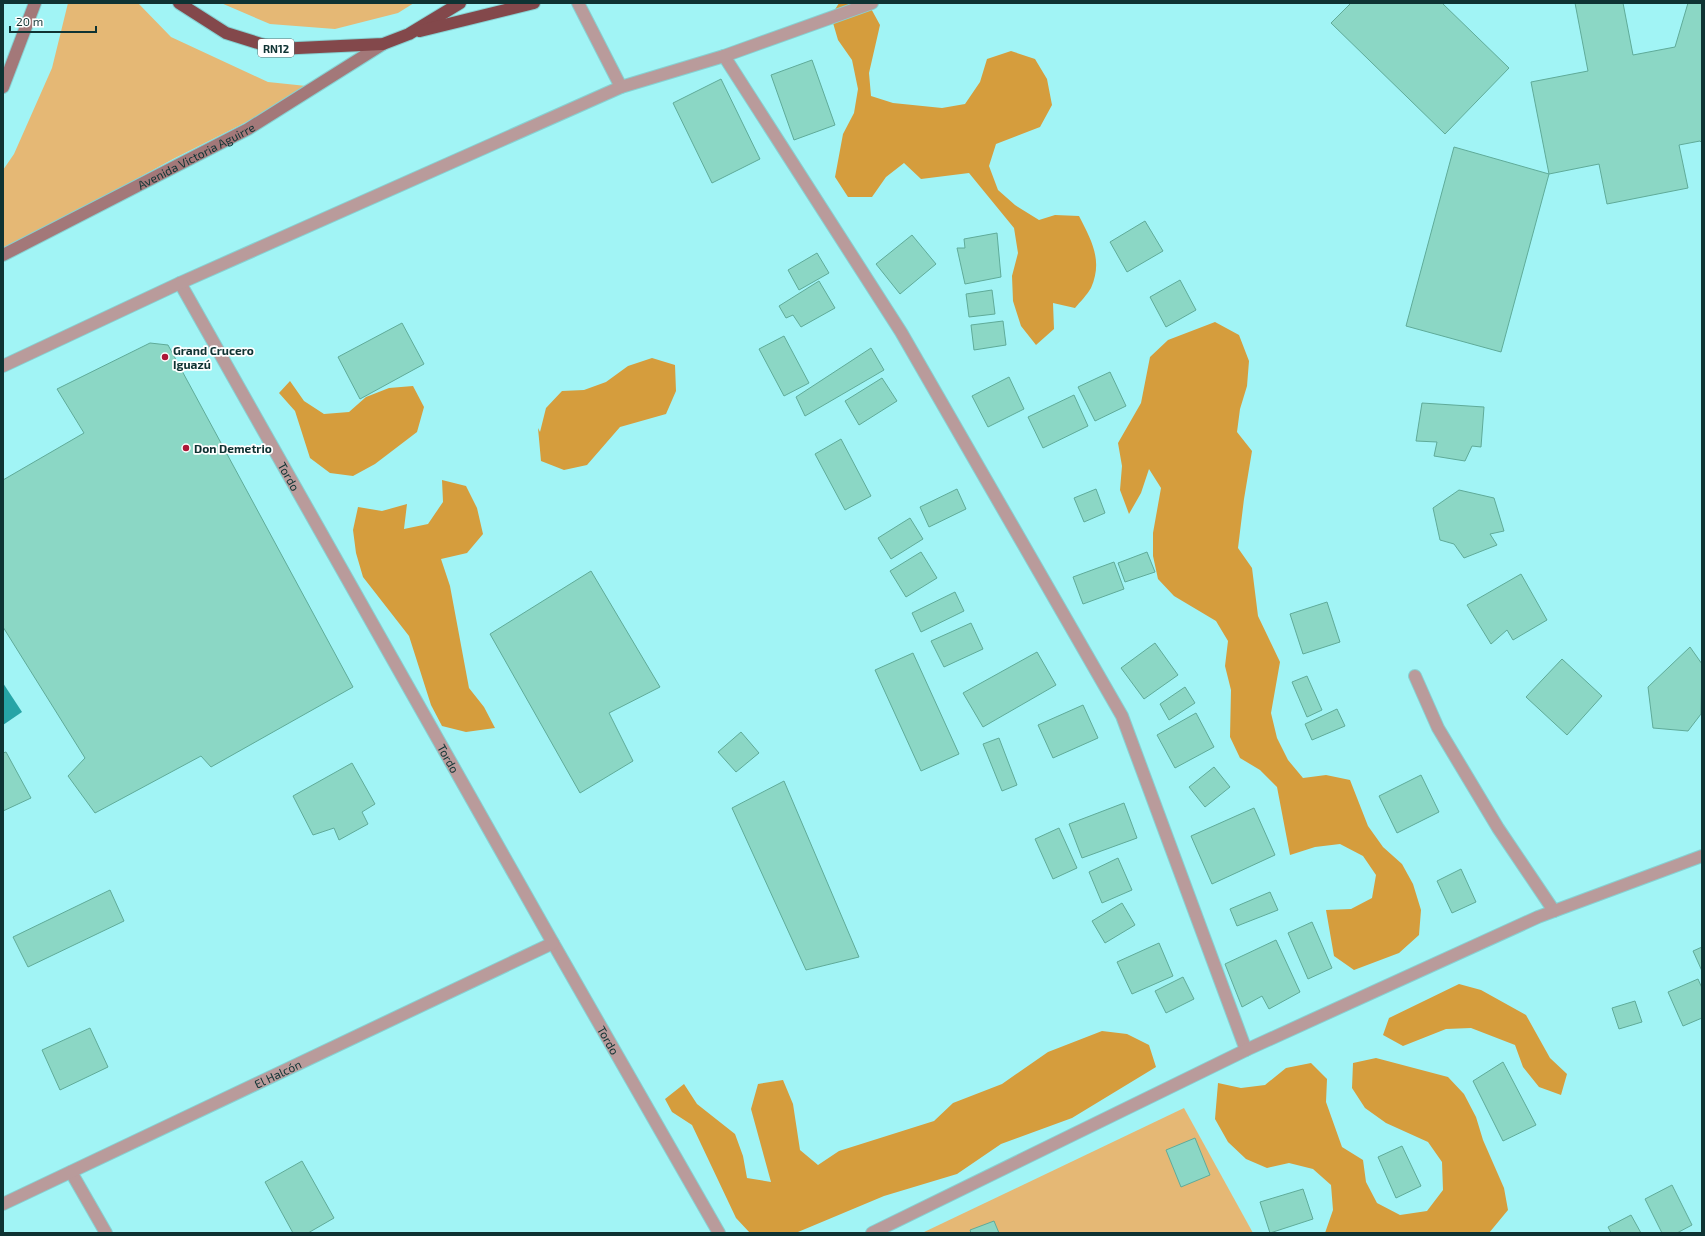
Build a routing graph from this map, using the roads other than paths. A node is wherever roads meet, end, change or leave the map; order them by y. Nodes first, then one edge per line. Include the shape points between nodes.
1 (35, 3) edge
2 (179, 3) edge
3 (460, 3) edge
4 (534, 3) edge
5 (578, 3) edge
6 (872, 3) edge
7 (410, 34) junction
8 (383, 44) junction
9 (724, 56) junction
10 (3, 87) edge
11 (621, 87) junction
12 (3, 255) edge
13 (180, 283) junction
14 (3, 366) edge
15 (1415, 676) dead end
16 (1702, 856) edge
17 (1554, 911) junction
18 (552, 943) junction
19 (1246, 1050) junction
20 (71, 1172) junction
21 (3, 1204) edge
22 (106, 1233) edge
23 (719, 1233) edge
24 (872, 1233) edge

1 - 10 main road
2 - 8 highway, RN12 via 226,33 277,49
3 - 7 highway, RN12
4 - 7 highway, RN12
5 - 11 street
6 - 9 street
7 - 8 highway, RN12
8 - 12 main road, Avenida Victoria Aguirre via 248,129
9 - 11 street
9 - 19 street via 901,332 1122,716
11 - 13 street
13 - 14 street
13 - 18 street, Tordo
15 - 17 street via 1438,728 1498,828
16 - 17 street
17 - 19 street
18 - 20 street, El Halcón
18 - 23 street, Tordo
19 - 24 street
20 - 21 street, El Halcón
20 - 22 street

